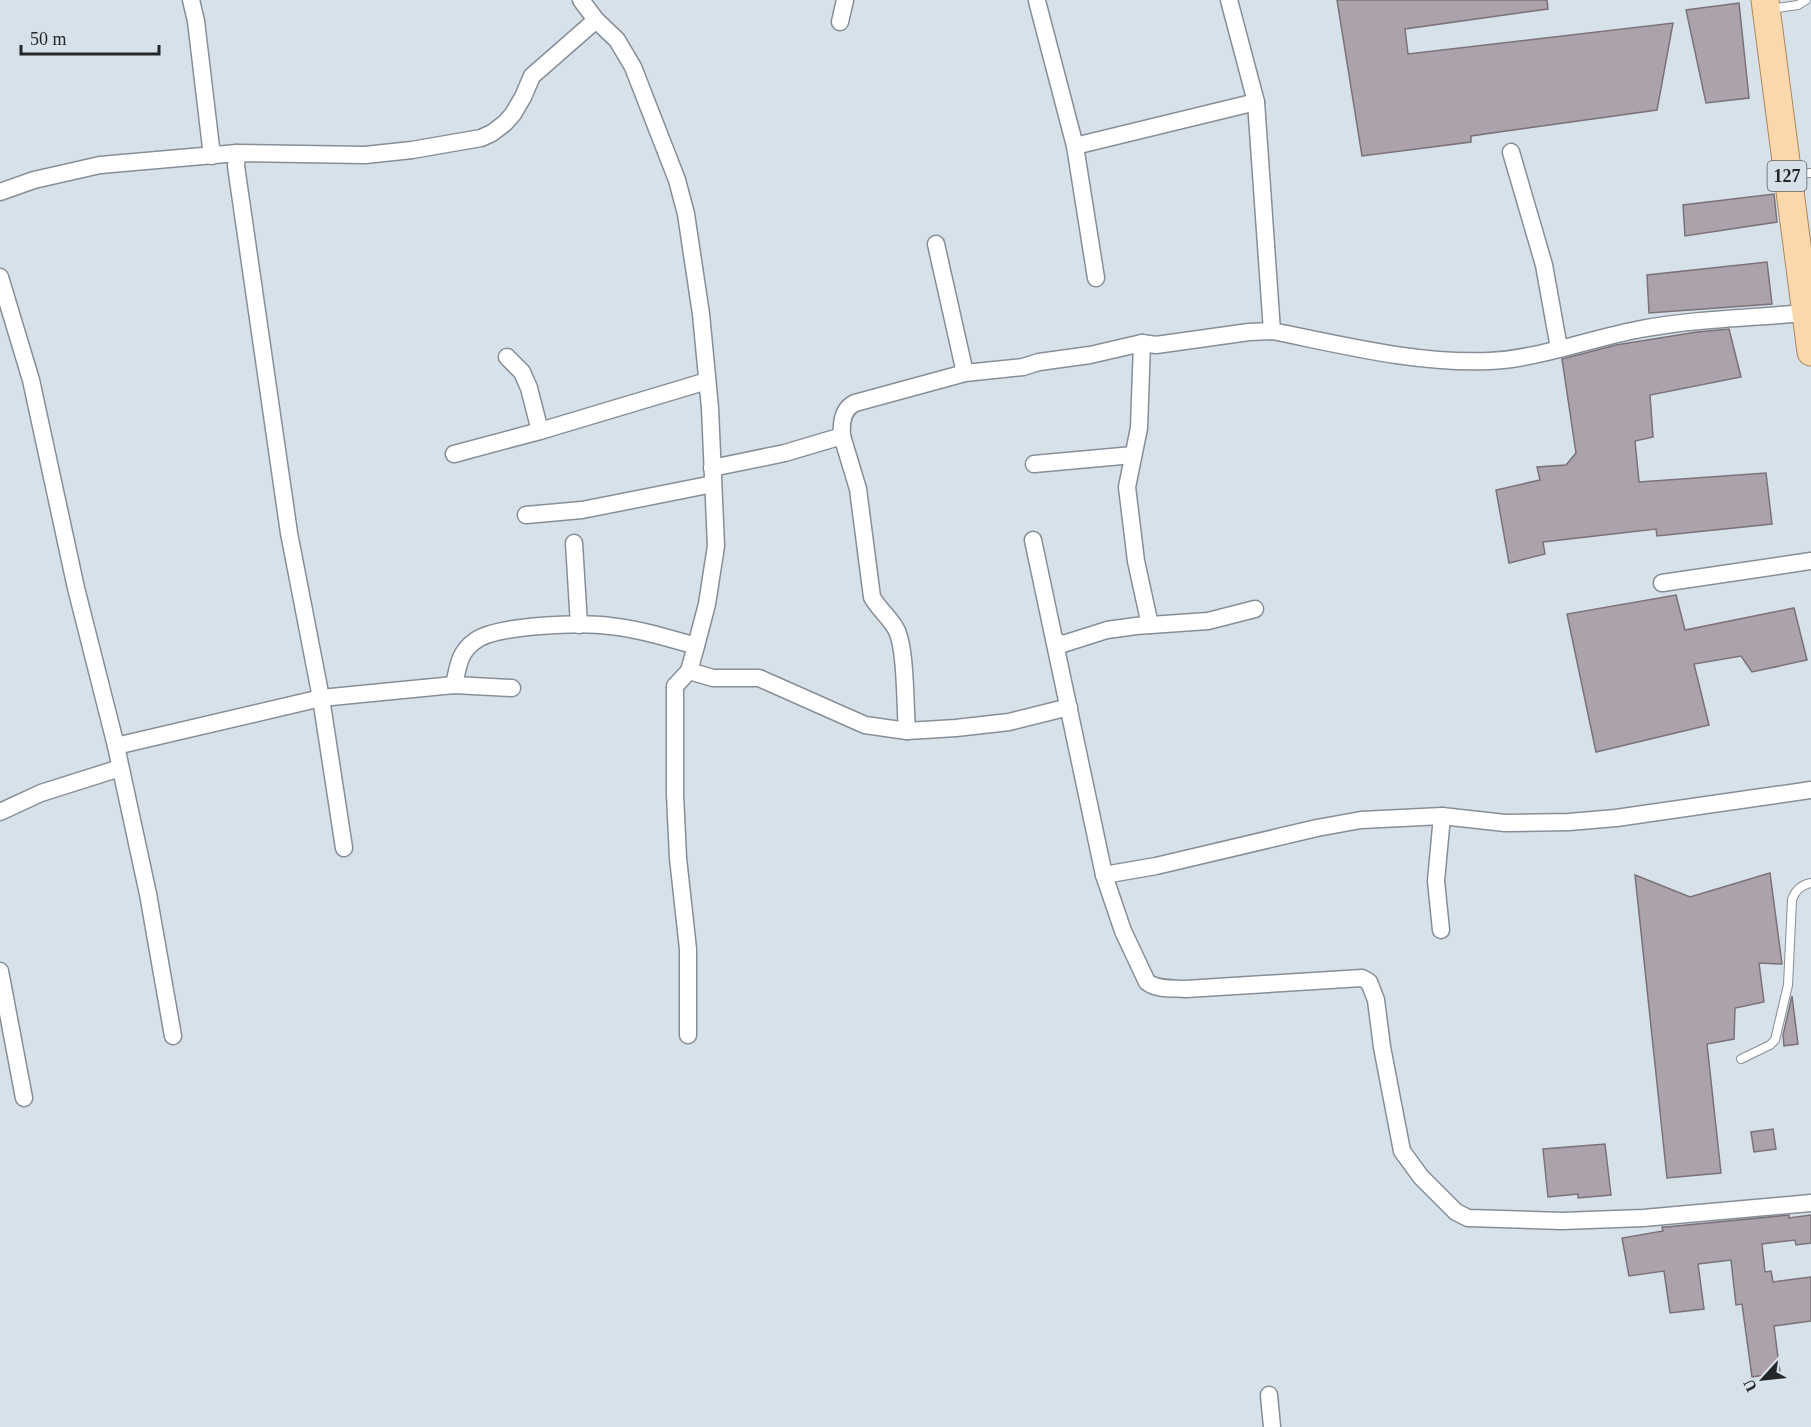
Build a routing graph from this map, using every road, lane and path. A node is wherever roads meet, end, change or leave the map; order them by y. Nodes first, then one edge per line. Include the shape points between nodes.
1 (191, 0) edge
2 (581, 0) edge
3 (844, 0) edge
4 (1228, 0) edge
5 (1806, 0) edge
6 (1038, 1) edge
7 (1766, 5) edge
8 (596, 20) junction
9 (840, 22) dead end
10 (1256, 102) junction
11 (1075, 146) junction
12 (1511, 152) dead end
13 (237, 153) junction
14 (212, 156) junction
15 (1799, 174) edge
16 (0, 192) edge
17 (936, 244) dead end
18 (0, 277) edge
19 (1096, 278) dead end
20 (1804, 313) junction
21 (1272, 331) junction
22 (1142, 343) junction
23 (1559, 348) junction
24 (1811, 352) edge
25 (507, 357) dead end
26 (965, 373) junction
27 (707, 381) junction
28 (540, 431) junction
29 (842, 436) junction
30 (454, 454) dead end
31 (1133, 455) junction
32 (1034, 464) dead end
33 (712, 476) junction
34 (526, 515) dead end
35 (1033, 540) dead end
36 (574, 543) dead end
37 (1811, 561) edge
38 (1662, 583) dead end
39 (1255, 609) dead end
40 (1150, 625) junction
41 (579, 626) junction
42 (1056, 641) junction
43 (696, 646) junction
44 (689, 671) junction
45 (454, 685) junction
46 (512, 688) dead end
47 (321, 698) junction
48 (1069, 707) junction
49 (907, 731) junction
50 (116, 747) junction
51 (120, 768) junction
52 (1811, 790) edge
53 (0, 812) edge
54 (1442, 816) junction
55 (344, 848) dead end
56 (1104, 875) junction
57 (1811, 883) edge
58 (1441, 930) dead end
59 (0, 971) edge
60 (688, 1035) dead end
61 (173, 1036) dead end
62 (1741, 1059) dead end
63 (24, 1098) dead end
64 (1811, 1203) edge
65 (1269, 1395) dead end
66 (1272, 1427) edge

1 - 14 street
2 - 8 street
3 - 9 street
4 - 10 street
5 - 7 lane
6 - 11 street
7 - 15 main road, 127
8 - 13 street via 532,76 513,114 481,138 365,155
8 - 27 street via 617,40 633,67 677,180 691,243
10 - 11 street
10 - 21 street
11 - 19 street
12 - 23 street via 1544,265
13 - 14 street
13 - 47 street via 246,243 287,521
14 - 16 street via 100,165
15 - 20 main road, 127
17 - 26 street
18 - 50 street via 31,380 76,588
20 - 23 street via 1649,328
20 - 24 main road, 127
21 - 22 street via 1156,345
21 - 23 street via 1422,359 1460,362 1492,361
22 - 26 street via 1023,367
22 - 31 street
25 - 28 street via 522,372
26 - 29 street via 848,407 841,426
27 - 28 street
27 - 33 street
28 - 30 street
29 - 33 street
29 - 49 street via 858,489 872,597 899,637
31 - 32 street
31 - 40 street via 1127,487 1136,561
33 - 34 street via 582,510
33 - 43 street via 716,546
35 - 42 street
36 - 41 street
37 - 38 street
39 - 40 street via 1208,621
40 - 42 street via 1107,630 1063,644
41 - 43 street via 610,625
41 - 45 street via 523,627 493,632 475,640 459,657
42 - 48 street
43 - 44 street
44 - 49 street via 713,678 759,678 865,725
44 - 60 street via 675,686 674,718 678,858 688,949
45 - 46 street
45 - 47 street
47 - 50 street
47 - 55 street
48 - 49 street via 1009,722
48 - 56 street
50 - 51 street
51 - 53 street via 42,793
51 - 61 street via 148,894
52 - 54 street via 1569,822 1505,823
54 - 56 street via 1361,820
54 - 58 street via 1436,881
56 - 64 street via 1123,931 1150,984 1186,989 1362,978 1369,982 1376,1000 1402,1151 1421,1177 1456,1212 1468,1218 1643,1218
57 - 62 lane via 1799,888 1792,900 1788,985 1775,1040
59 - 63 street
65 - 66 street

